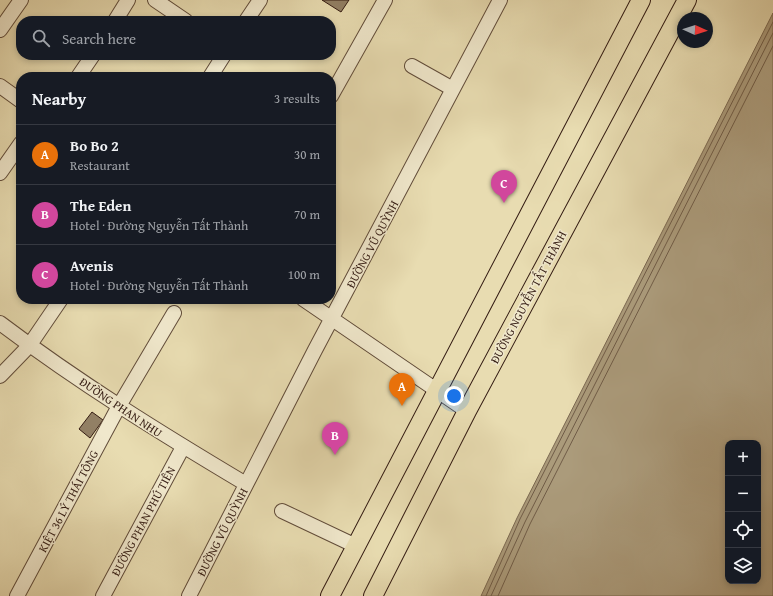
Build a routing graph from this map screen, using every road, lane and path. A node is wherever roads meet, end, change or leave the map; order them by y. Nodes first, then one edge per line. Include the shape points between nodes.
1 (21, 0) edge
2 (128, 0) edge
3 (155, 0) edge
4 (260, 0) edge
5 (385, 0) edge
6 (500, 0) edge
7 (641, 0) edge
8 (687, 0) edge
9 (118, 16) edge
10 (179, 16) edge
11 (249, 16) edge
12 (0, 30) edge
13 (90, 60) edge
14 (221, 60) edge
15 (412, 66) dead end
16 (81, 72) edge
17 (213, 72) edge
18 (0, 86) edge
19 (336, 87) edge
20 (453, 89) junction
21 (16, 98) edge
22 (16, 150) edge
23 (0, 173) edge
24 (58, 304) edge
25 (310, 304) edge
26 (174, 313) dead end
27 (332, 319) junction
28 (0, 323) edge
29 (29, 346) junction
30 (0, 376) edge
31 (437, 391) junction
32 (120, 406) junction
33 (467, 411) junction
34 (183, 447) junction
35 (246, 484) junction
36 (282, 511) dead end
37 (356, 546) junction
38 (17, 596) edge
39 (103, 596) edge
40 (189, 596) edge
41 (330, 596) edge
42 (373, 596) edge

1 - 12 street
2 - 9 street
3 - 10 street
4 - 11 street
5 - 19 street
6 - 20 street, ĐƯỜNG VŨ QUỲNH
7 - 31 main road
8 - 33 main road, ĐƯỜNG NGUYỄN TẤT THÀNH
13 - 16 street
14 - 17 street
15 - 20 street
18 - 21 street
20 - 27 street, ĐƯỜNG VŨ QUỲNH
22 - 23 street
24 - 29 street
25 - 27 street
26 - 32 street, KIỆT 36 LÝ THÁI TÔNG
27 - 31 street
27 - 35 street, ĐƯỜNG VŨ QUỲNH
28 - 29 street, ĐƯỜNG PHAN NHU
29 - 30 street
29 - 32 street, ĐƯỜNG PHAN NHU
31 - 33 street
31 - 37 main road
32 - 34 street, ĐƯỜNG PHAN NHU
32 - 38 street, KIỆT 36 LÝ THÁI TÔNG
33 - 42 main road, ĐƯỜNG NGUYỄN TẤT THÀNH
34 - 35 street, ĐƯỜNG PHAN NHU
34 - 39 street, ĐƯỜNG PHAN PHÚ TIÊN
35 - 40 street, ĐƯỜNG VŨ QUỲNH
36 - 37 street
37 - 41 main road

